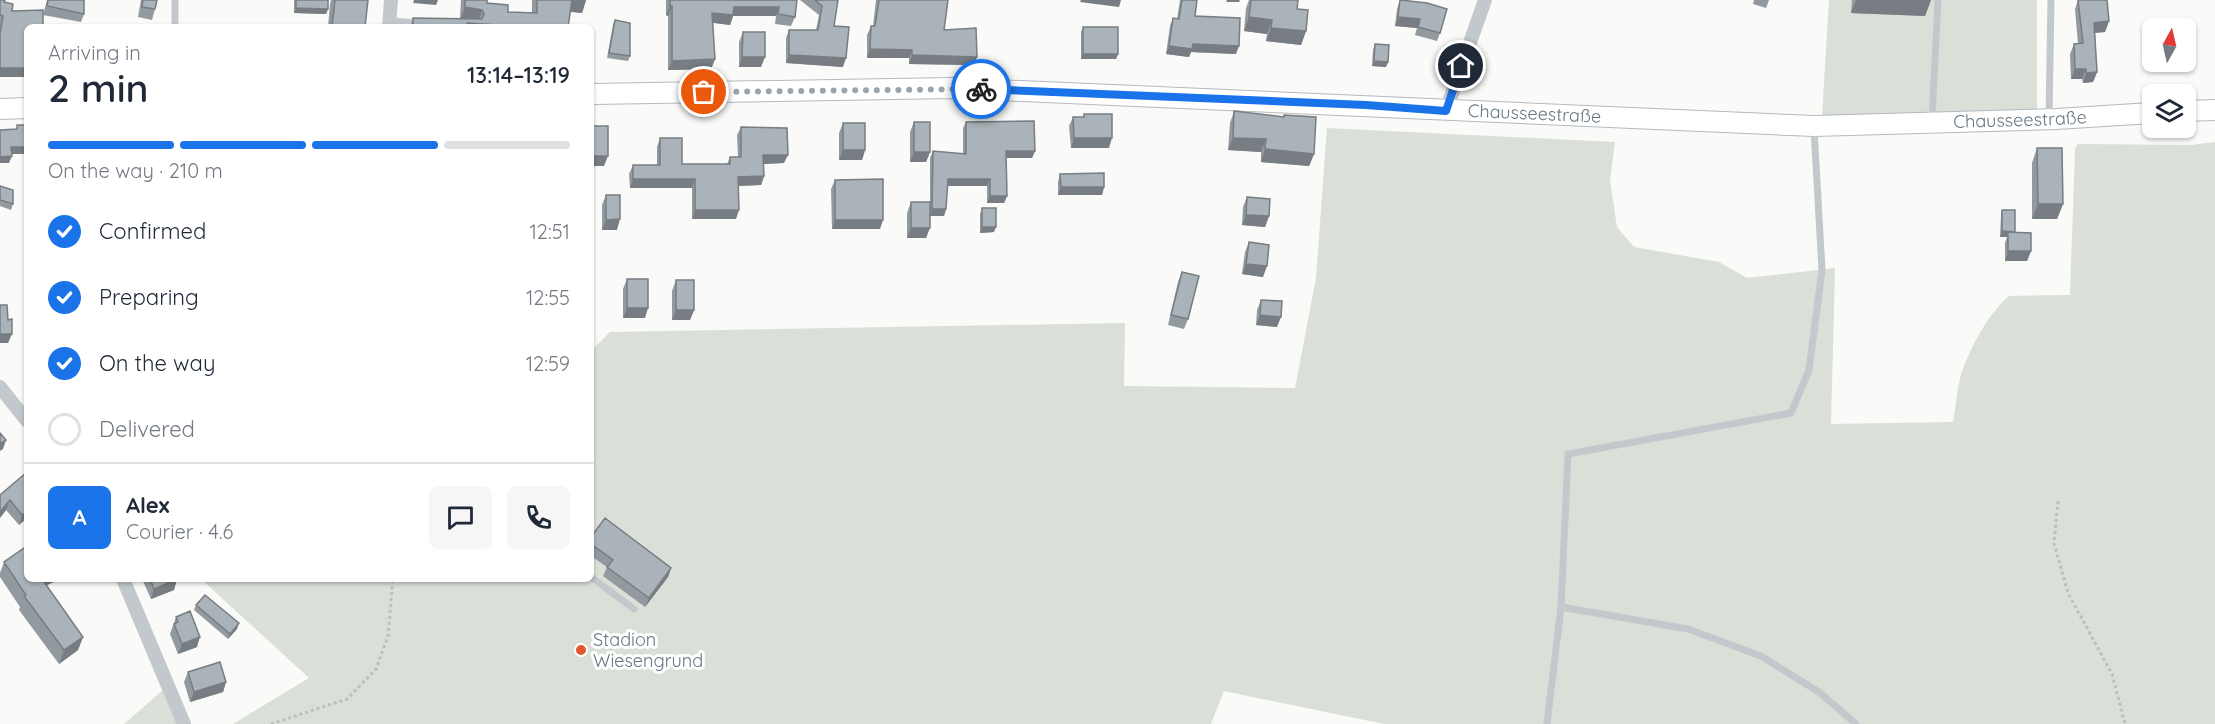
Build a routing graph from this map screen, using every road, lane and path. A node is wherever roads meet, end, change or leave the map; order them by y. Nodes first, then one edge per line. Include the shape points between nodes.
1 (175, 0) edge
2 (391, 0) edge
3 (1485, 0) edge
4 (1938, 0) edge
5 (2051, 0) edge
6 (175, 24) edge
7 (389, 24) edge
8 (432, 24) edge
9 (594, 93) edge
10 (24, 108) edge
11 (0, 109) edge
12 (2215, 110) edge
13 (1446, 111) junction
14 (2196, 111) edge
15 (2142, 114) edge
16 (2049, 119) junction
17 (1932, 123) junction
18 (1814, 126) junction
19 (0, 387) edge
20 (24, 417) edge
21 (2058, 501) dead end
22 (594, 579) edge
23 (124, 582) edge
24 (393, 582) edge
25 (1561, 607) junction
26 (634, 609) dead end
27 (184, 724) edge
28 (271, 724) edge
29 (1546, 724) edge
30 (1856, 724) edge
31 (2125, 724) edge

1 - 6 lane
2 - 7 street
3 - 13 street
4 - 17 lane
5 - 16 lane
7 - 8 lane
9 - 13 main road, Chausseestraße via 952,88
10 - 11 main road
12 - 14 main road
13 - 18 main road, Chausseestraße
15 - 16 main road, Chausseestraße
16 - 17 main road, Chausseestraße
17 - 18 main road, Chausseestraße
18 - 25 lane via 1822,270 1809,370 1791,413 1568,454
19 - 20 street
21 - 31 path via 2054,543 2068,593 2112,674
22 - 26 lane
23 - 27 street
24 - 28 path via 388,636 376,669 347,699
25 - 29 lane
25 - 30 lane via 1688,629 1761,656 1820,692

